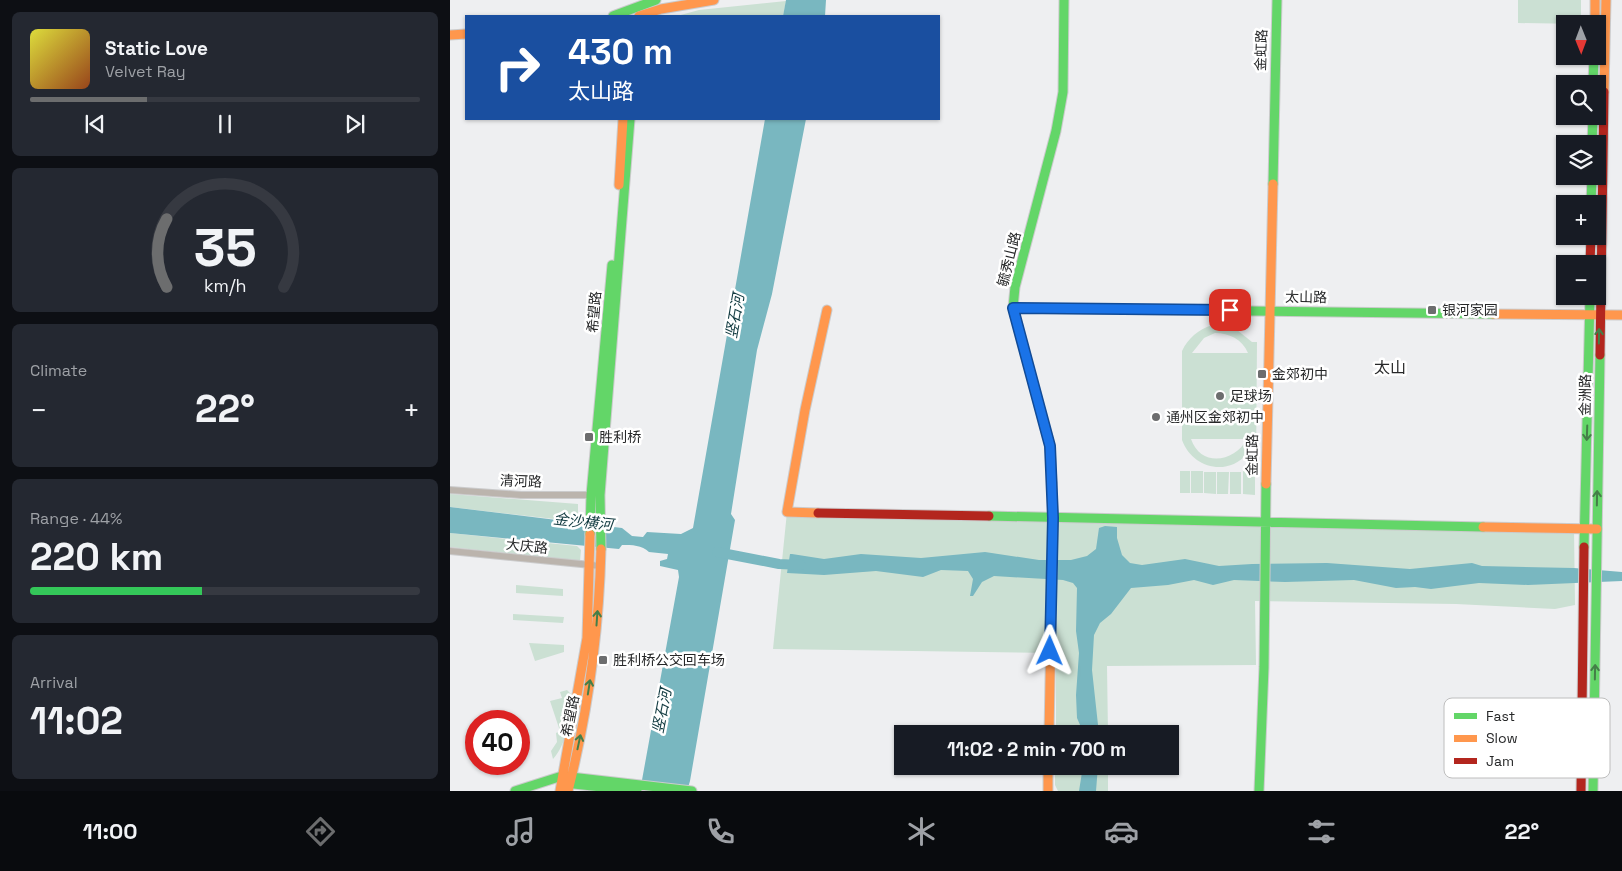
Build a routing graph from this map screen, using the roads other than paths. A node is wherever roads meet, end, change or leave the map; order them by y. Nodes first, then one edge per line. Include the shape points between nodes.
1 (629, 0) edge
2 (656, 0) edge
3 (714, 0) edge
4 (1064, 0) edge
5 (1277, 0) edge
6 (1595, 0) edge
7 (1606, 0) edge
8 (637, 3) edge
9 (628, 13) edge
10 (640, 15) edge
11 (1595, 15) edge
12 (465, 29) edge
13 (450, 30) edge
14 (465, 34) edge
15 (450, 35) edge
16 (624, 120) edge
17 (630, 120) edge
18 (1590, 305) edge
19 (1013, 308) junction
20 (827, 310) dead end
21 (1269, 310) junction
22 (1590, 314) junction
23 (1600, 314) junction
24 (1622, 315) edge
25 (450, 490) edge
26 (597, 498) junction
27 (1053, 518) junction
28 (1265, 522) junction
29 (1584, 528) junction
30 (1597, 529) junction
31 (450, 551) edge
32 (589, 565) junction
33 (601, 566) junction
34 (1582, 698) edge
35 (1594, 698) edge
36 (1049, 725) edge
37 (1048, 775) edge
38 (1581, 778) edge
39 (1593, 778) edge
40 (566, 783) edge
41 (625, 786) junction
42 (515, 791) edge
43 (533, 791) edge
44 (637, 791) edge
45 (692, 791) edge
46 (1048, 791) edge
47 (1258, 791) edge
48 (1581, 791) edge
49 (1593, 791) edge

1 - 9 street
2 - 8 street
3 - 10 street via 661,8
4 - 19 street, 毓秀山路 via 1063,92 1056,131 1015,287
5 - 21 street, 金虹路
6 - 11 street
7 - 23 street, 金洲路
8 - 9 street
12 - 13 street
14 - 15 street
16 - 26 street, 希望路
17 - 26 street, 希望路
18 - 22 street, 金洲路
19 - 21 street, 太山路
19 - 27 street, 毓秀山路 via 1050,446
20 - 27 street via 787,512
21 - 22 street, 太山路
21 - 28 street, 金虹路
22 - 23 street, 太山路
22 -> 29 street, 金洲路
23 - 24 street, 太山路
30 -> 23 street, 金洲路
25 - 26 street, 清河路
26 - 32 street, 希望路 via 591,508
26 - 33 street, 希望路
27 - 28 street
27 - 36 street, 毓秀山路
28 - 29 street
28 - 47 street, 金虹路
29 - 30 street
29 - 34 street, 金洲路
35 -> 30 street, 金洲路
31 - 32 street, 大庆路
32 - 33 street, 大庆路
32 - 40 street, 希望路 via 584,665
40 -> 33 street, 希望路 via 592,666
37 - 46 street
38 - 48 street, 金洲路
49 -> 39 street, 金洲路
40 - 41 street
40 - 42 street
40 - 43 street
41 - 44 street
41 - 45 street

